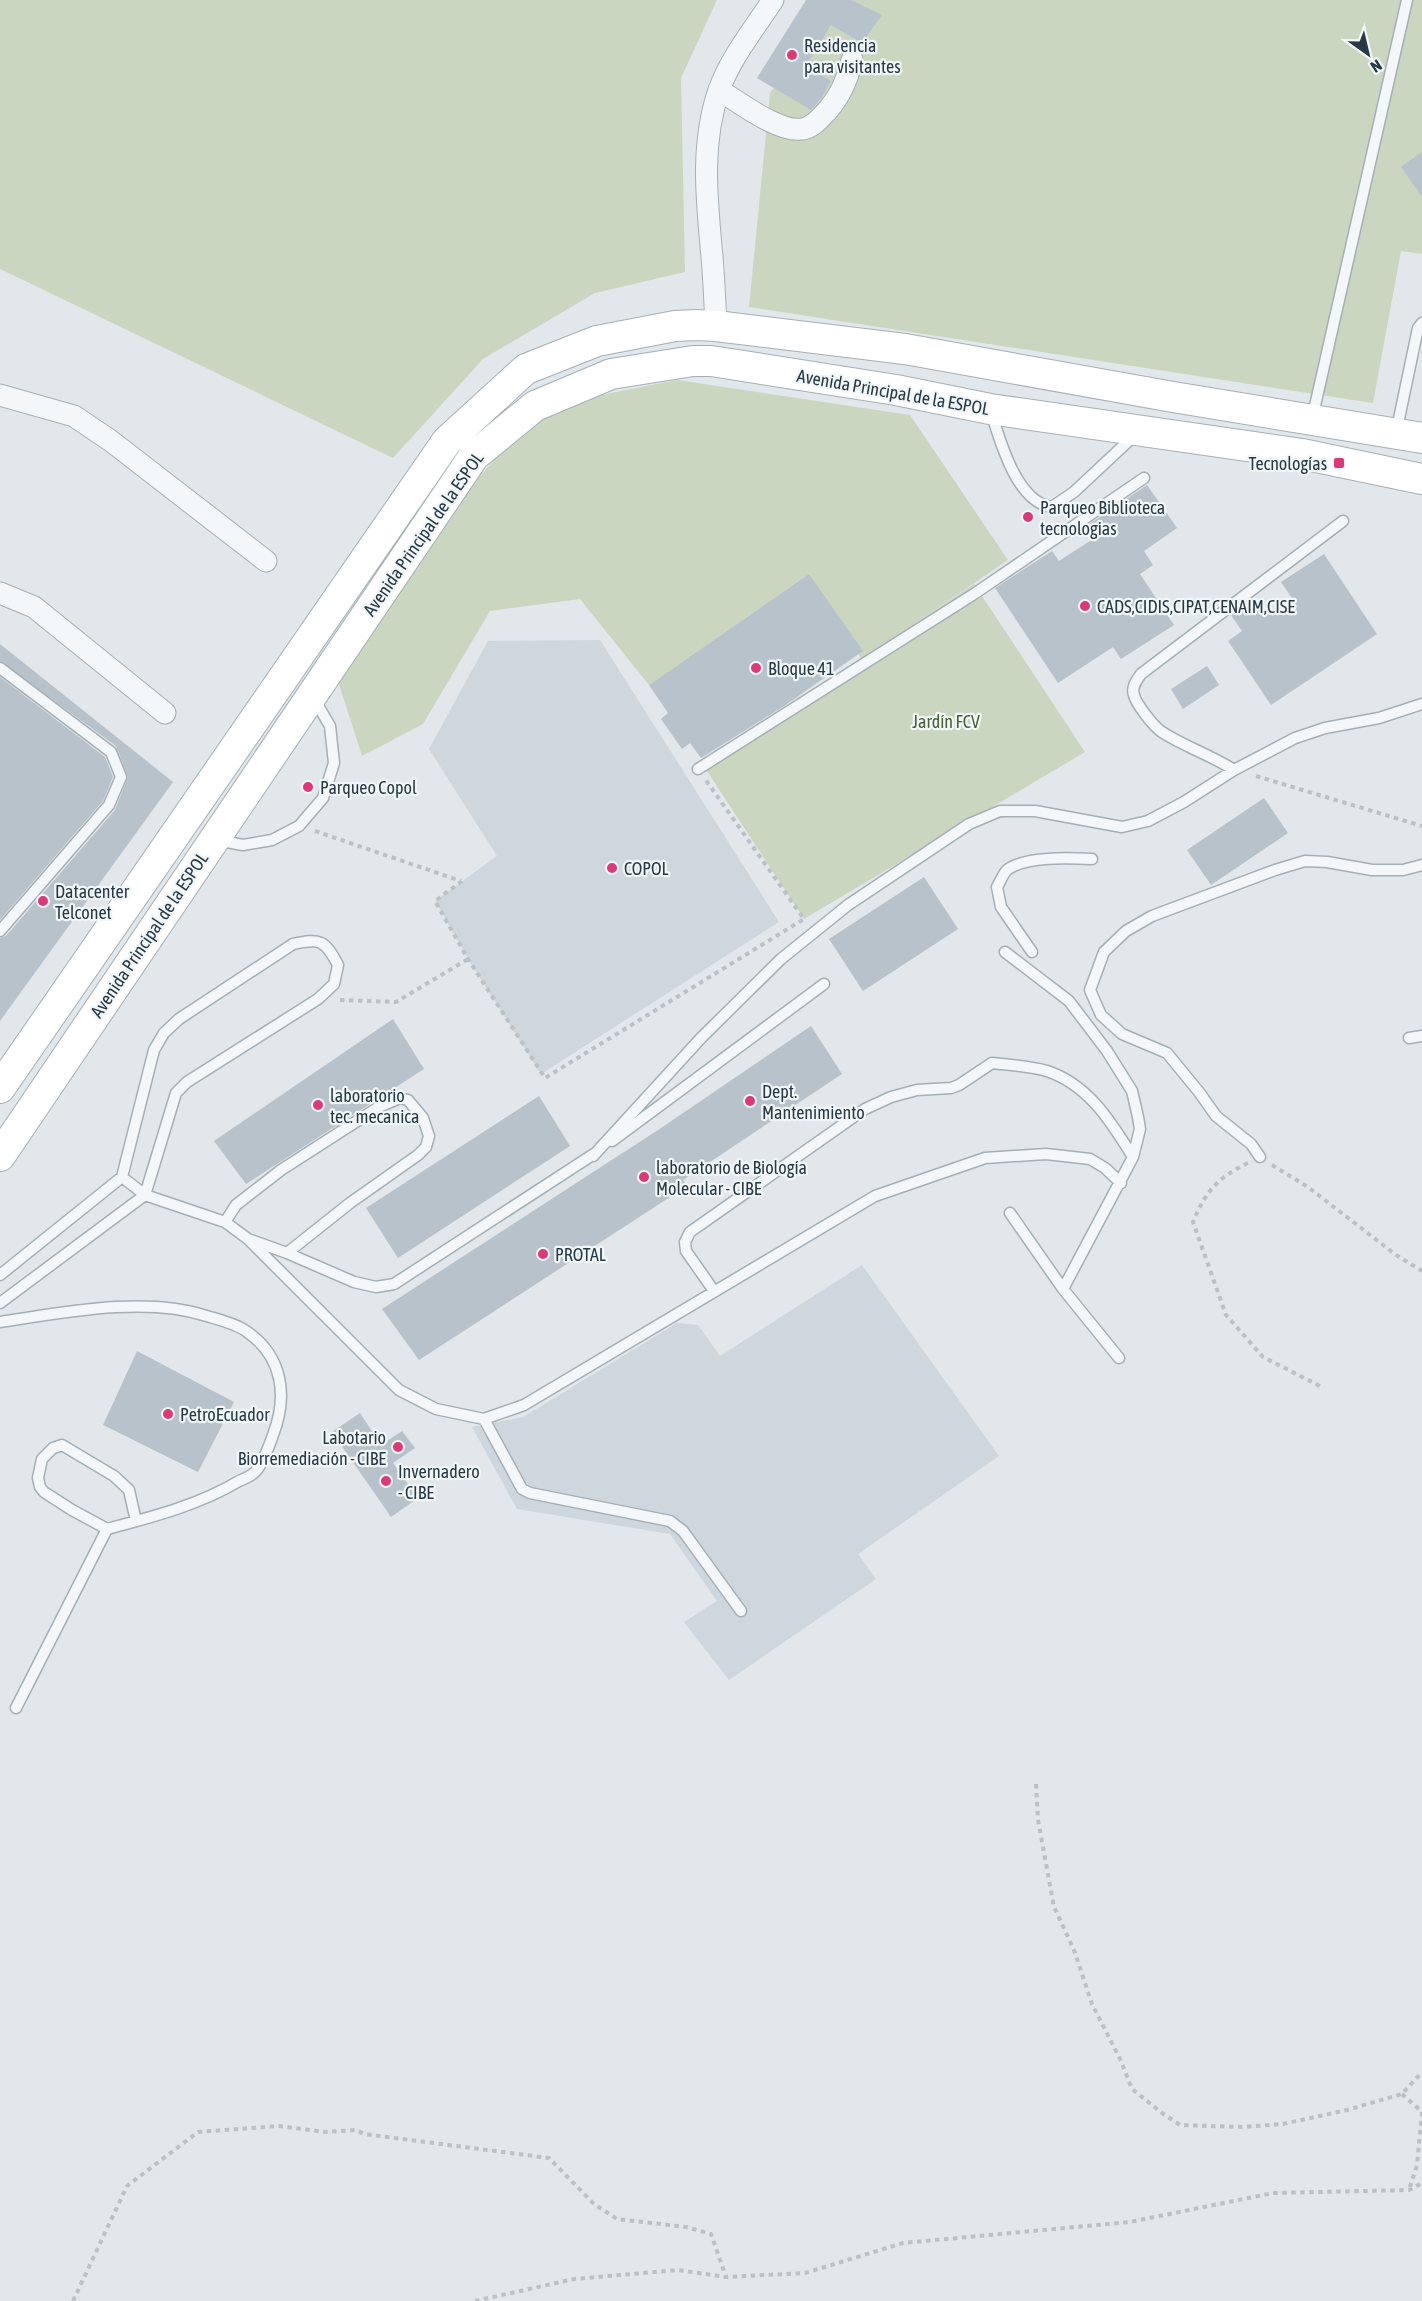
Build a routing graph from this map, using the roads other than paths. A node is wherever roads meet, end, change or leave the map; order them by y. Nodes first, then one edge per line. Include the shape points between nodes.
1 (772, 0) edge
2 (1407, 0) edge
3 (852, 60) dead end
4 (719, 90) junction
5 (1422, 323) edge
6 (675, 326) junction
7 (716, 326) junction
8 (905, 349) junction
9 (678, 362) junction
10 (896, 390) junction
11 (0, 394) edge
12 (1173, 397) junction
13 (990, 409) junction
14 (1312, 419) junction
15 (1140, 430) junction
16 (1171, 434) junction
17 (1409, 435) edge
18 (1144, 478) dead end
19 (1422, 479) edge
20 (1343, 521) dead end
21 (266, 561) dead end
22 (0, 593) edge
23 (0, 668) edge
24 (312, 695) junction
25 (1422, 704) edge
26 (165, 712) dead end
27 (698, 769) road end
28 (1234, 770) junction
29 (213, 840) junction
30 (1092, 859) dead end
31 (1422, 865) edge
32 (0, 931) edge
33 (1005, 952) dead end
34 (1032, 952) dead end
35 (824, 984) dead end
36 (1422, 1036) edge
37 (1409, 1038) dead end
38 (0, 1088) edge
39 (0, 1156) edge
40 (592, 1156) junction
41 (1134, 1157) junction
42 (1260, 1157) road end
43 (122, 1177) junction
44 (1121, 1183) junction
45 (145, 1195) junction
46 (1010, 1213) dead end
47 (225, 1222) junction
48 (248, 1239) junction
49 (287, 1253) junction
50 (0, 1275) edge
51 (1064, 1289) junction
52 (714, 1291) junction
53 (0, 1303) edge
54 (2, 1320) edge
55 (1119, 1358) dead end
56 (484, 1419) junction
57 (136, 1521) junction
58 (107, 1529) junction
59 (741, 1611) dead end
60 (16, 1708) dead end

1 - 4 street via 730,65
2 - 14 lane
3 - 4 street via 848,76 831,106 815,124 802,129 783,126
4 - 7 street via 706,161
5 - 17 lane via 1418,328
6 - 7 street, Avenida Principal de la ESPOL
6 - 9 street
6 - 38 street, Avenida Principal de la ESPOL via 597,341 526,369 447,441
7 - 8 street, Avenida Principal de la ESPOL
8 - 10 street
8 - 12 street, Avenida Principal de la ESPOL
9 - 10 street, Avenida Principal de la ESPOL via 711,361
9 - 24 street, Avenida Principal de la ESPOL via 611,374 535,406 474,456
10 - 13 street, Avenida Principal de la ESPOL
11 - 21 street via 74,416
12 - 14 street, Avenida Principal de la ESPOL
12 - 16 street
13 - 15 street, Avenida Principal de la ESPOL
13 - 15 lane via 1008,461 1022,486 1042,506 1052,507 1074,492
14 - 17 street, Avenida Principal de la ESPOL
15 - 16 street, Avenida Principal de la ESPOL
16 - 19 street, Avenida Principal de la ESPOL via 1302,454
18 - 27 lane via 974,594
20 - 28 lane via 1134,683 1133,695 1161,732
22 - 26 street via 34,607
23 - 32 lane via 111,752 121,777 109,805
24 - 29 street, Avenida Principal de la ESPOL
24 - 29 lane via 330,726 334,763 323,798 299,826 272,840 243,845
25 - 28 lane via 1295,738
28 - 40 lane via 1162,815 1122,827 1035,811 1000,811 969,824 848,905 781,959 702,1037
29 - 39 street, Avenida Principal de la ESPOL
30 - 34 lane via 1030,861 1007,870 997,887 1001,907
31 - 42 lane via 1403,870 1372,870 1305,861 1152,916 1126,931 1104,952 1090,990 1101,1015 1122,1034 1167,1053 1216,1116 1251,1144
33 - 41 lane via 1069,1001 1107,1051 1132,1091 1140,1129
35 - 40 lane
36 - 37 lane
40 - 49 lane via 394,1284 376,1287 354,1282
41 - 44 lane
41 - 52 lane via 1096,1102 1075,1086 1047,1071 992,1063 951,1088 917,1090 865,1109 690,1232 686,1251
43 - 45 lane
43 - 45 lane via 154,1050 164,1033 292,944 312,940 329,947 339,965 334,984 318,999 187,1082 176,1093
43 - 50 lane
44 - 51 lane
44 - 52 lane via 1090,1159 1046,1154 985,1158 875,1196
45 - 47 lane
45 - 53 lane
46 - 51 lane
47 - 48 lane
47 - 49 lane via 236,1205 282,1170 379,1107 400,1098 408,1100 423,1118 429,1136 426,1147
48 - 49 lane
48 - 56 lane via 399,1390 436,1409
51 - 55 lane
52 - 56 lane via 524,1405
54 - 57 lane via 100,1308 158,1308 201,1314 245,1330 270,1355 280,1376 279,1420 255,1472 196,1502
56 - 59 lane via 522,1489 670,1521 683,1531
57 - 58 lane
57 - 58 lane via 129,1490 114,1476 62,1445 53,1448 42,1459 38,1478 44,1492
58 - 60 lane

